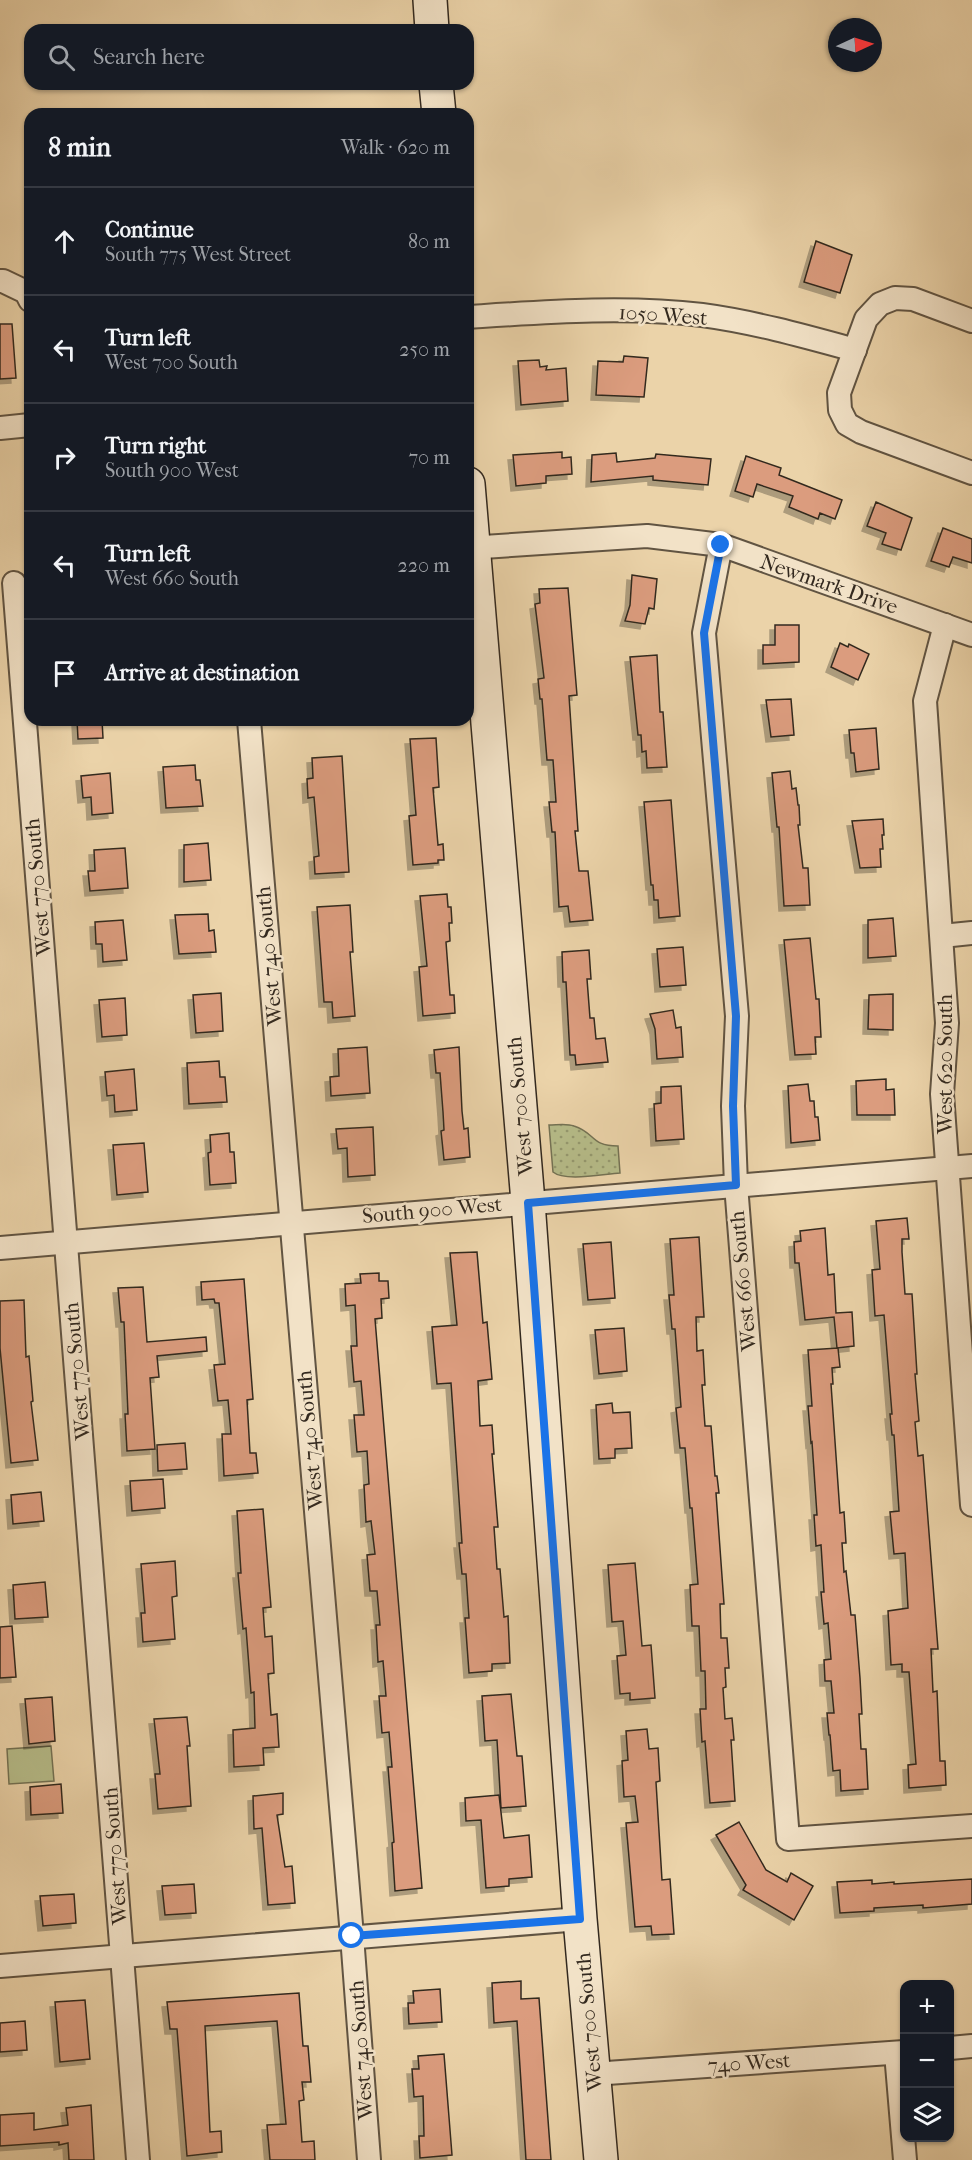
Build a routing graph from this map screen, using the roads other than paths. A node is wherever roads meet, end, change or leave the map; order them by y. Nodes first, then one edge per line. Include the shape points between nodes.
1 (430, 0) edge
2 (432, 24) edge
3 (437, 90) edge
4 (438, 108) edge
5 (0, 281) edge
6 (24, 291) edge
7 (474, 317) edge
8 (972, 321) edge
9 (855, 350) junction
10 (24, 426) edge
11 (0, 428) edge
12 (972, 473) edge
13 (721, 545) junction
14 (474, 548) edge
15 (15, 583) edge
16 (474, 593) edge
17 (945, 625) junction
18 (972, 635) edge
19 (24, 697) edge
20 (26, 726) edge
21 (250, 726) edge
22 (972, 933) edge
23 (942, 936) junction
24 (972, 1166) edge
25 (946, 1168) junction
26 (736, 1185) junction
27 (528, 1203) junction
28 (292, 1222) junction
29 (67, 1241) junction
30 (0, 1248) edge
31 (972, 1506) edge
32 (972, 1826) edge
33 (580, 1919) junction
34 (352, 1936) junction
35 (123, 1957) junction
36 (0, 1966) edge
37 (972, 2046) edge
38 (954, 2048) edge
39 (900, 2052) edge
40 (593, 2074) junction
41 (902, 2088) edge
42 (138, 2160) edge
43 (369, 2160) edge
44 (601, 2160) edge
45 (905, 2160) edge

1 - 2 street
3 - 4 street
5 - 6 street
7 - 9 street, 1050 West via 569,310 702,315 782,330
8 - 9 street via 913,299 895,298 880,304 866,319
9 - 12 street via 839,393 840,410 847,424
10 - 11 street
13 - 14 street, Newmark Drive via 647,536
13 - 17 street, Newmark Drive
13 - 26 street, West 660 South via 704,633 736,1016
15 - 19 street, West 770 South
16 - 27 street, West 700 South
17 - 18 street, Newmark Drive
17 - 23 street, West 620 South via 925,700
20 - 29 street, West 770 South
21 - 28 street, West 740 South
22 - 23 street
23 - 25 street, West 620 South via 947,1023 942,1094
24 - 25 street, South 900 West
25 - 26 street, South 900 West
25 - 31 street, West 620 South
26 - 27 street, South 900 West
26 - 32 street, West 660 South via 788,1839
27 - 28 street, South 900 West
27 - 33 street, West 700 South
28 - 29 street, South 900 West
28 - 34 street, West 740 South
29 - 30 street, South 900 West
29 - 35 street, West 770 South
33 - 34 street
33 - 40 street, West 700 South
34 - 35 street
34 - 43 street, West 740 South
35 - 36 street
35 - 42 street, West 770 South
37 - 38 street
39 - 40 street, 740 West
40 - 44 street, West 700 South
41 - 45 street

